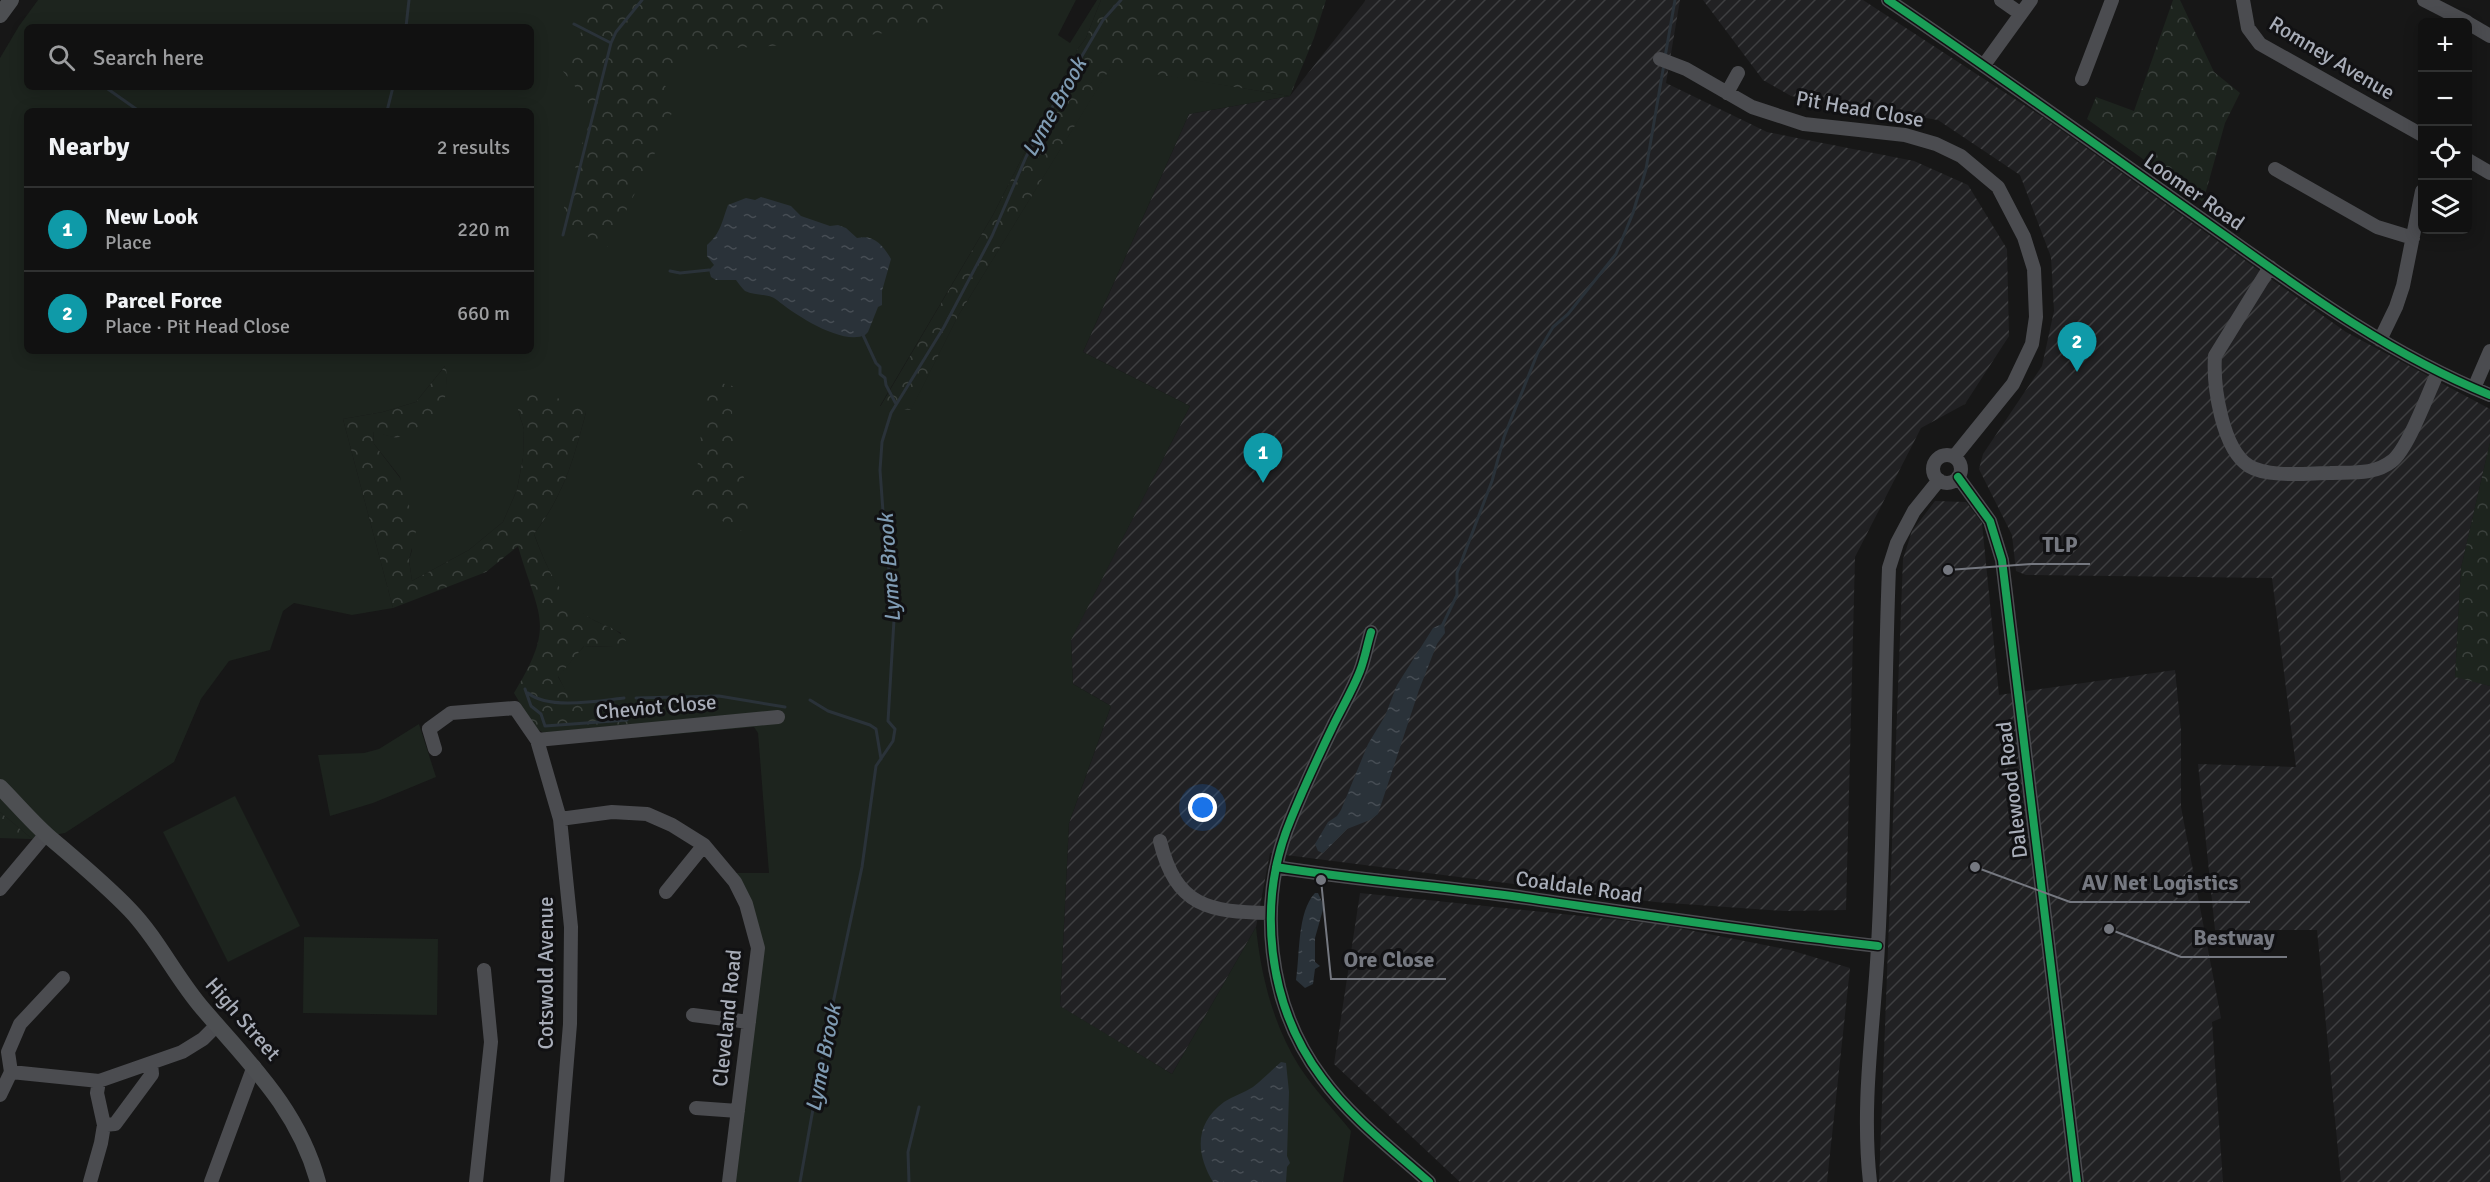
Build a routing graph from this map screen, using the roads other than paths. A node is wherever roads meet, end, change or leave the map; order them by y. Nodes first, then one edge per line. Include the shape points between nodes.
1 (11, 0) edge
2 (1888, 0) edge
3 (2001, 0) edge
4 (2031, 0) edge
5 (2111, 0) edge
6 (2243, 0) edge
7 (2424, 0) edge
8 (2021, 14) junction
9 (0, 15) edge
10 (2458, 18) edge
11 (2472, 26) edge
12 (2490, 36) edge
13 (1660, 59) dead end
14 (1984, 65) junction
15 (1738, 73) dead end
16 (2082, 79) dead end
17 (1727, 93) junction
18 (2418, 133) edge
19 (2472, 162) edge
20 (2275, 169) dead end
21 (2490, 172) edge
22 (2418, 212) edge
23 (2413, 238) junction
24 (2270, 267) junction
25 (2380, 340) junction
26 (2490, 351) edge
27 (2438, 372) junction
28 (2474, 388) junction
29 (2490, 395) edge
30 (1954, 458) junction
31 (1958, 477) junction
32 (1939, 480) junction
33 (1371, 632) dead end
34 (778, 717) dead end
35 (537, 740) junction
36 (435, 749) dead end
37 (0, 787) edge
38 (560, 819) junction
39 (46, 834) junction
40 (1160, 841) dead end
41 (704, 845) junction
42 (1276, 867) junction
43 (0, 889) edge
44 (666, 892) dead end
45 (1270, 913) junction
46 (1878, 946) junction
47 (484, 970) dead end
48 (63, 978) dead end
49 (693, 1015) dead end
50 (749, 1022) junction
51 (217, 1025) junction
52 (151, 1063) junction
53 (254, 1066) junction
54 (11, 1072) junction
55 (99, 1081) junction
56 (0, 1095) edge
57 (696, 1108) dead end
58 (738, 1110) junction
59 (104, 1125) junction
60 (90, 1182) edge
61 (211, 1182) edge
62 (318, 1182) edge
63 (476, 1182) edge
64 (557, 1182) edge
65 (729, 1182) edge
66 (1429, 1182) edge
67 (1870, 1182) edge
68 (2077, 1182) edge

1 - 9 main road
2 - 14 street, Loomer Road
3 - 8 street
4 - 8 street
5 - 16 street
6 - 18 street, Romney Avenue via 2248,28 2260,44
7 - 10 street
8 - 14 street
11 - 12 street
13 - 17 street, Pit Head Close
14 - 24 street, Loomer Road
15 - 17 street
17 - 30 street, Pit Head Close via 1758,110 1804,124 1905,135 1936,144 1961,156 1998,187 2024,237 2034,269 2035,326 2032,344 2013,384
19 - 21 street
20 - 23 street via 2377,226
22 - 23 street
23 - 25 street via 2396,307
24 - 25 street, Loomer Road
24 - 27 street via 2215,356 2227,435 2249,466 2268,473 2362,472 2382,468 2399,455
25 - 27 street, Loomer Road
26 - 28 street
27 - 28 street, Loomer Road
28 - 29 street, Loomer Road
30 - 31 street, Dalewood Road via 1960,465
30 - 32 street via 1946,455 1936,460 1933,472
31 - 32 street via 1952,482
31 - 68 street, Dalewood Road via 1990,521 2002,560
32 - 46 street via 1914,511 1889,568
33 - 42 street via 1360,671 1290,821
34 - 35 street, Cheviot Close
35 - 36 street, Cotswold Avenue via 515,708 451,713 429,729
35 - 38 street, Cotswold Avenue
37 - 39 main road, High Street
38 - 41 street, Cleveland Road via 612,812 647,814
38 - 64 street, Cotswold Avenue via 571,927 570,1024
39 - 43 street
39 - 51 main road, High Street via 144,927
40 - 45 street via 1176,884 1197,901 1222,911
41 - 44 street
41 - 50 street, Cleveland Road via 735,882 746,904 758,948
42 - 45 street
42 - 46 street, Coaldale Road
45 - 66 street via 1276,972 1286,1010 1301,1044 1342,1102
46 - 67 street via 1868,1090
47 - 63 street via 490,1042
48 - 54 street via 20,1024 8,1052
49 - 50 street
50 - 58 street, Cleveland Road
51 - 52 street via 182,1052
51 - 53 main road, High Street
52 - 55 street
52 - 59 street via 152,1074 115,1124
53 - 61 street
53 - 62 main road, High Street via 288,1112
54 - 55 street
54 - 56 street
55 - 59 street via 97,1093
57 - 58 street
58 - 65 street, Cleveland Road
59 - 60 street

